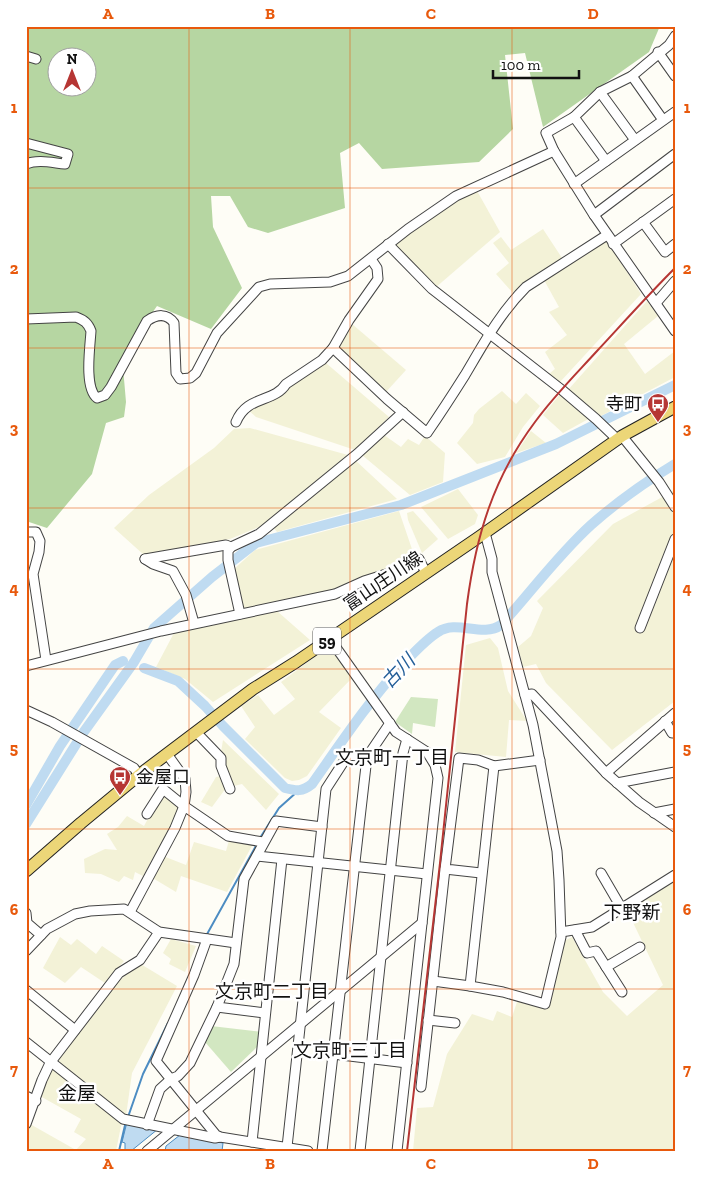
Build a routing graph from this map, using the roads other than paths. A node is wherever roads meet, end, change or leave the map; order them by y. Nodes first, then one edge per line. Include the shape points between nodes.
1 (675, 36) edge
2 (658, 52) junction
3 (26, 56) edge
4 (36, 59) dead end
5 (632, 76) junction
6 (675, 76) edge
7 (600, 92) junction
8 (675, 112) edge
9 (574, 116) junction
10 (663, 120) junction
11 (635, 140) junction
12 (26, 143) edge
13 (554, 151) junction
14 (675, 154) edge
15 (606, 161) junction
16 (26, 164) edge
17 (574, 184) junction
18 (675, 199) edge
19 (594, 215) junction
20 (643, 222) junction
21 (607, 235) junction
22 (388, 244) junction
23 (613, 244) junction
24 (675, 244) edge
25 (371, 259) junction
26 (675, 281) edge
27 (656, 303) junction
28 (26, 319) edge
29 (675, 331) edge
30 (490, 333) junction
31 (333, 348) junction
32 (675, 407) edge
33 (403, 412) junction
34 (236, 422) dead end
35 (620, 438) junction
36 (675, 507) edge
37 (26, 532) edge
38 (485, 533) junction
39 (675, 539) edge
40 (231, 547) junction
41 (426, 573) junction
42 (240, 614) junction
43 (194, 623) junction
44 (640, 628) dead end
45 (330, 639) junction
46 (46, 660) junction
47 (26, 666) edge
48 (525, 696) junction
49 (28, 713) edge
50 (675, 713) edge
51 (665, 721) junction
52 (390, 723) junction
53 (196, 732) junction
54 (675, 733) edge
55 (407, 739) junction
56 (167, 754) junction
57 (367, 757) junction
58 (540, 760) junction
59 (494, 766) junction
60 (675, 772) edge
61 (606, 773) junction
62 (139, 775) junction
63 (617, 783) junction
64 (230, 789) dead end
65 (184, 806) junction
66 (675, 809) edge
67 (654, 813) junction
68 (147, 814) dead end
69 (322, 827) junction
70 (675, 827) edge
71 (263, 842) junction
72 (256, 856) junction
73 (282, 859) junction
74 (318, 863) junction
75 (355, 868) junction
76 (445, 869) junction
77 (26, 871) edge
78 (390, 871) junction
79 (481, 873) junction
80 (601, 873) dead end
81 (427, 874) junction
82 (675, 875) edge
83 (622, 909) junction
84 (130, 912) junction
85 (26, 913) edge
86 (422, 923) junction
87 (575, 930) junction
88 (159, 932) junction
89 (561, 932) junction
90 (41, 935) junction
91 (207, 939) junction
92 (236, 943) junction
93 (640, 947) dead end
94 (26, 951) edge
95 (381, 957) junction
96 (606, 966) junction
97 (433, 982) junction
98 (470, 986) junction
99 (26, 990) edge
100 (341, 990) junction
101 (622, 992) dead end
102 (217, 1007) junction
103 (265, 1013) junction
104 (428, 1020) junction
105 (455, 1023) dead end
106 (300, 1024) junction
107 (75, 1030) junction
108 (26, 1042) edge
109 (334, 1054) junction
110 (261, 1057) junction
111 (370, 1058) junction
112 (50, 1063) junction
113 (407, 1063) junction
114 (171, 1079) junction
115 (421, 1087) dead end
116 (26, 1096) edge
117 (36, 1100) junction
118 (196, 1110) junction
119 (26, 1124) edge
120 (147, 1125) junction
121 (172, 1130) junction
122 (220, 1138) junction
123 (252, 1142) junction
124 (287, 1148) junction
125 (153, 1149) edge
126 (308, 1151) edge
127 (322, 1151) edge
128 (360, 1151) edge
129 (397, 1151) edge

1 - 2 street
2 - 5 street
2 - 6 street
3 - 4 street
5 - 7 street
5 - 10 street
7 - 9 street
7 - 11 street
8 - 10 street
9 - 13 street via 546,133
9 - 15 street
10 - 11 street
11 - 15 street
12 - 16 street via 68,154 66,164
13 - 17 street
13 - 22 street via 456,196
14 - 19 street
15 - 17 street
17 - 19 street
18 - 20 street
19 - 21 street
20 - 23 street
20 - 24 street via 665,252
21 - 23 street
21 - 30 street via 526,287
22 - 25 street
22 - 30 street via 432,289
23 - 27 street
25 - 28 street via 340,280 258,287 217,333 196,373 190,378 180,379 176,373 174,323 160,314 153,317 111,387 97,398 89,382 90,331 83,319
25 - 31 street via 377,268 378,279
26 - 27 street
27 - 29 street
30 - 33 street via 427,433
30 - 35 street
31 - 33 street
31 - 34 street via 277,393 250,404
32 - 35 main road, 富山庄川線 / 59
33 - 40 street via 259,534
35 - 36 street via 659,482
35 - 38 main road, 富山庄川線 / 59
37 - 46 street via 36,532 40,541 34,574
38 - 41 main road, 富山庄川線 / 59
38 - 48 street
39 - 44 street
40 - 42 street via 228,551 229,564
40 - 43 street via 226,545 145,558 173,571
41 - 42 street via 419,559 415,559 399,570 335,594
41 - 45 main road, 富山庄川線 / 59
42 - 43 street
43 - 46 street
45 - 52 street
45 - 53 main road, 富山庄川線 / 59 via 253,689
46 - 47 street
48 - 58 street
48 - 61 street via 532,694
49 - 62 street via 52,722 134,768
50 - 51 street
51 - 54 street
51 - 61 street
52 - 55 street
52 - 57 street
53 - 56 main road, 富山庄川線 / 59
53 - 64 street via 220,758
55 - 78 street
55 - 81 street via 427,752 438,778
56 - 62 main road, 富山庄川線 / 59
56 - 65 street via 185,779
57 - 69 street via 348,755 330,781 326,788
57 - 75 street
58 - 59 street
58 - 89 street via 557,851
59 - 76 street via 459,758
59 - 79 street
60 - 63 street
61 - 63 street
62 - 77 main road, 富山庄川線 / 59
63 - 67 street
65 - 68 street via 163,789
65 - 71 street via 228,836
65 - 84 street
66 - 67 street
67 - 70 street
69 - 71 street via 276,821
69 - 74 street
71 - 72 street
72 - 73 street
72 - 92 street via 244,879
73 - 74 street
73 - 103 street
74 - 75 street
74 - 106 street
75 - 78 street
75 - 100 street
76 - 79 street
76 - 97 street
78 - 81 street
78 - 95 street
79 - 98 street
80 - 83 street
81 - 86 street
82 - 83 street
83 - 87 street via 592,928
84 - 88 street
84 - 90 street via 124,909 76,914
85 - 90 street via 27,923
86 - 95 street
86 - 113 street
87 - 89 street
87 - 96 street via 587,953 596,951
88 - 91 street
88 - 107 street via 140,960 119,973
89 - 98 street via 546,1004
90 - 94 street
91 - 92 street
91 - 114 street via 156,1061
92 - 102 street via 234,964
93 - 96 street
95 - 100 street
95 - 111 street
96 - 101 street
97 - 98 street
97 - 104 street
99 - 107 street
100 - 106 street
100 - 109 street
102 - 103 street
102 - 114 street via 190,1063
103 - 110 street
104 - 105 street
104 - 115 street
106 - 110 street
106 - 124 street
107 - 112 street
108 - 112 street
109 - 111 street
109 - 127 street
110 - 118 street
110 - 123 street
111 - 113 street
111 - 128 street
112 - 117 street
112 - 120 street via 123,1119
113 - 129 street
114 - 118 street
114 - 120 street via 160,1089
116 - 117 street
117 - 119 street
118 - 121 street
118 - 122 street
120 - 121 street
121 - 122 street
121 - 125 street
122 - 123 street
123 - 124 street
124 - 126 street

